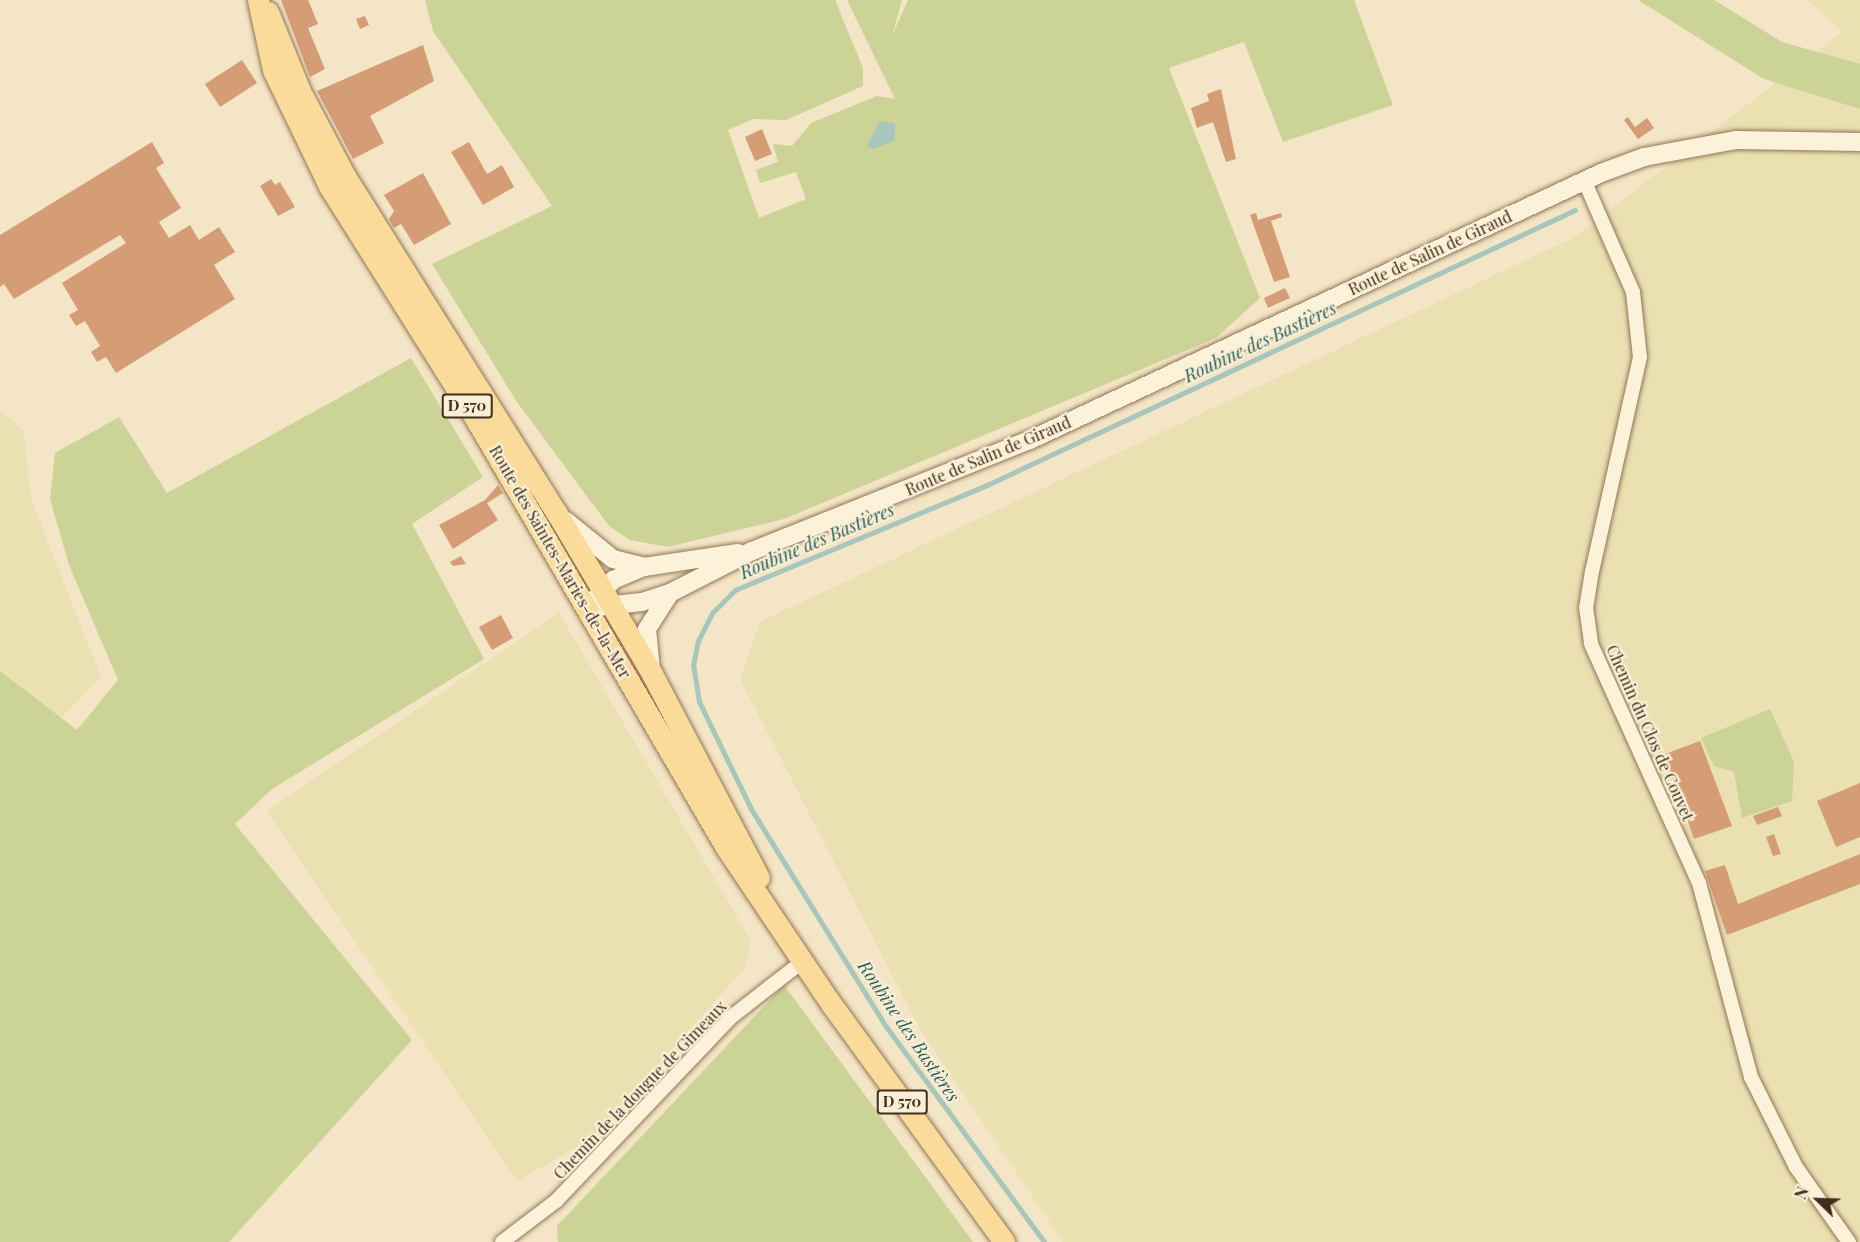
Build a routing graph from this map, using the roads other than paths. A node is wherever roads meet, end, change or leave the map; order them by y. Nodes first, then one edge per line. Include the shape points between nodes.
1 (258, 0) edge
2 (263, 0) edge
3 (1860, 142) edge
4 (1584, 180) junction
5 (556, 512) junction
6 (752, 551) junction
7 (644, 567) junction
8 (670, 592) junction
9 (608, 599) junction
10 (587, 608) junction
11 (652, 674) junction
12 (781, 925) junction
13 (803, 961) junction
14 (501, 1242) edge
15 (1004, 1242) edge
16 (1849, 1242) edge

1 - 10 main road, Route des Saintes-Maries-de-la-Mer / D 570 via 273,70 315,160
2 - 5 main road, Route des Saintes-Maries-de-la-Mer / D 570 via 300,91 345,176
3 - 4 main road, Route de Salin de Giraud via 1724,141 1644,157
4 - 6 main road, Route de Salin de Giraud via 1030,440
4 - 16 street, Chemin du Clos de Couvet via 1633,292 1640,357 1592,571 1586,607 1591,644 1699,883 1751,1077 1796,1167
5 - 7 main road, Route de Salin de Giraud via 594,548
5 - 9 main road, Route des Saintes-Maries-de-la-Mer / D 570
6 - 7 main road, Route de Salin de Giraud
6 - 8 main road, Route de Salin de Giraud
7 - 9 main road, Route de Salin de Giraud
8 - 9 main road, Route de Salin de Giraud
8 - 11 main road via 647,629
9 - 10 main road, Route de Salin de Giraud
9 - 11 main road, Route des Saintes-Maries-de-la-Mer / D 570
10 - 12 main road, Route des Saintes-Maries-de-la-Mer / D 570 via 727,849
11 - 12 main road, Route des Saintes-Maries-de-la-Mer / D 570 via 742,840
12 - 13 main road, Route des Saintes-Maries-de-la-Mer / D 570
13 - 14 street, Chemin de la dougue de Gimeaux via 730,1018 556,1201
13 - 15 main road, Route des Saintes-Maries-de-la-Mer / D 570

